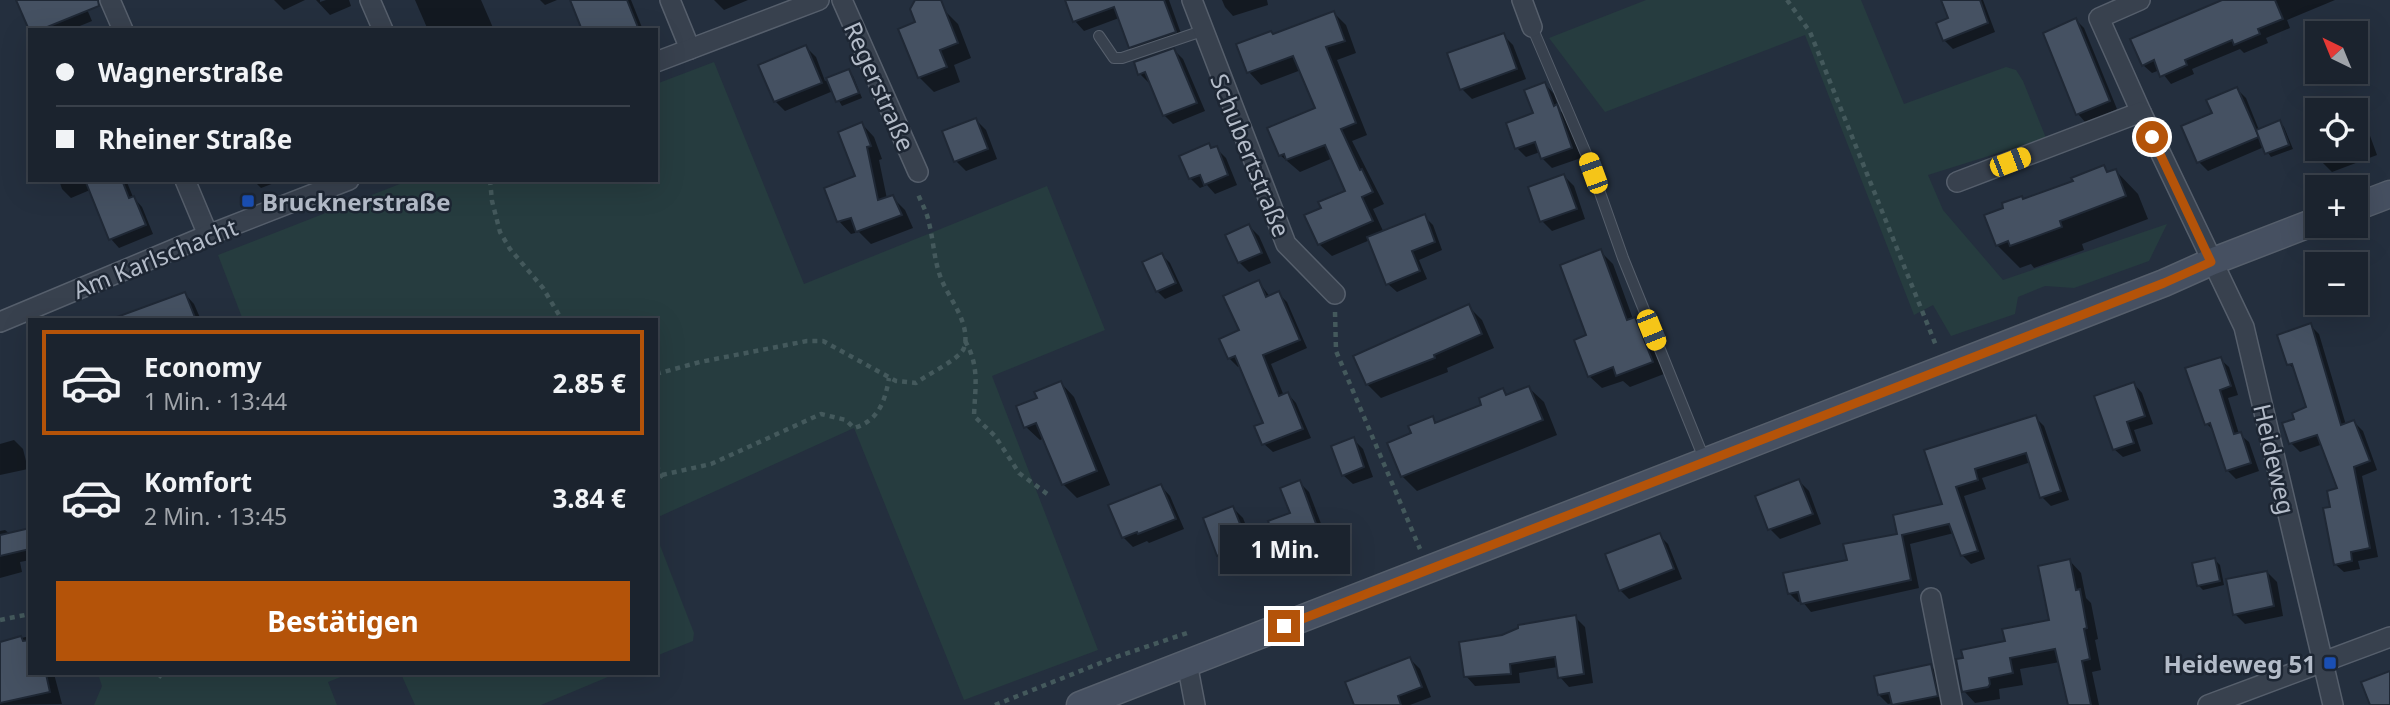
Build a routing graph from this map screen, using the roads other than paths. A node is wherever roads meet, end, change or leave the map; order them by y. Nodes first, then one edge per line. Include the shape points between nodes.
1 (110, 0) edge
2 (370, 0) edge
3 (670, 0) edge
4 (819, 0) edge
5 (842, 0) edge
6 (1192, 0) edge
7 (1522, 0) edge
8 (2140, 0) edge
9 (2095, 9) edge
10 (1532, 27) joint
11 (122, 28) edge
12 (382, 28) edge
13 (1202, 31) junction
14 (1099, 36) dead end
15 (690, 49) junction
16 (658, 61) edge
17 (2141, 113) junction
18 (918, 172) road end
19 (186, 182) edge
20 (344, 182) edge
21 (1957, 182) dead end
22 (2390, 194) edge
23 (2368, 202) edge
24 (2305, 226) edge
25 (208, 235) junction
26 (2211, 262) junction
27 (1335, 294) road end
28 (0, 322) edge
29 (1705, 462) junction
30 (1931, 598) dead end
31 (2390, 637) edge
32 (2324, 662) junction
33 (1187, 663) junction
34 (1080, 705) edge
35 (1195, 705) edge
36 (1952, 705) edge
37 (2208, 705) edge
38 (2333, 705) edge

1 - 11 street
2 - 12 street
3 - 15 street
4 - 15 street
5 - 18 street, Regerstraße
6 - 13 street, Schubertstraße
7 - 10 street
8 - 9 street
9 - 17 street, Heideweg
10 - 29 lane
13 - 14 lane via 1122,58 1114,58
13 - 27 street, Schubertstraße via 1286,244
15 - 16 street
17 - 21 street
17 - 26 street, Heideweg
19 - 25 street
20 - 25 street, Am Karlschacht
22 - 23 main road
24 - 26 main road
25 - 28 street, Am Karlschacht
26 - 29 main road
26 - 32 street, Heideweg via 2244,327
29 - 33 main road
30 - 36 street
31 - 32 street
32 - 37 street
32 - 38 street, Heideweg
33 - 34 main road
33 - 35 street

